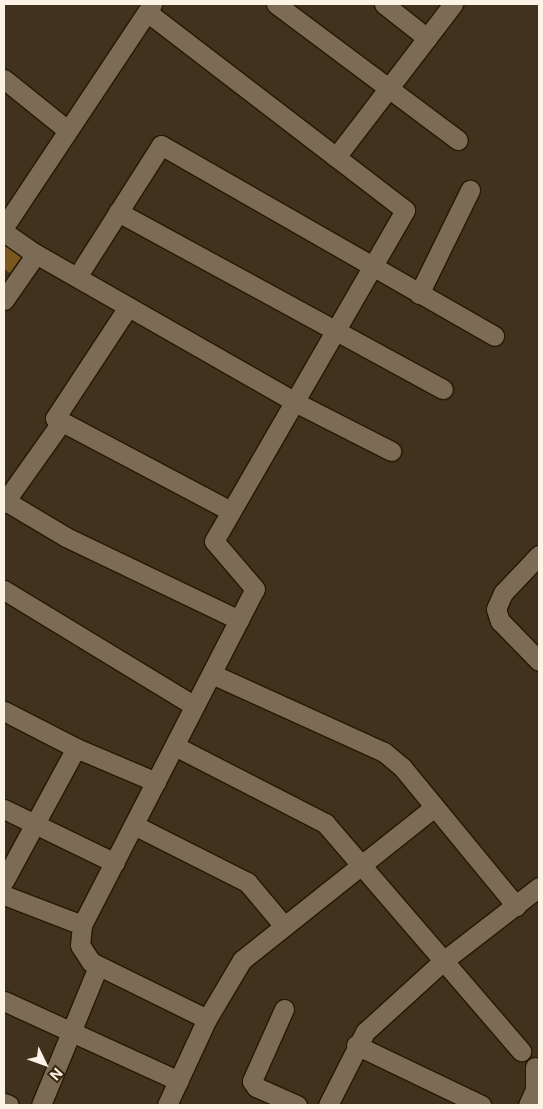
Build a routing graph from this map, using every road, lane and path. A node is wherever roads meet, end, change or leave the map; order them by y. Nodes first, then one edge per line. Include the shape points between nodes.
1 (276, 4) edge
2 (384, 4) edge
3 (453, 4) edge
4 (149, 8) edge
5 (427, 38) junction
6 (4, 79) edge
7 (388, 88) junction
8 (66, 129) junction
9 (458, 140) dead end
10 (336, 157) junction
11 (470, 190) dead end
12 (118, 212) junction
13 (4, 227) edge
14 (4, 232) edge
15 (36, 254) junction
16 (372, 267) junction
17 (77, 277) junction
18 (419, 294) junction
19 (4, 300) edge
20 (128, 307) junction
21 (335, 332) junction
22 (494, 336) dead end
23 (443, 390) dead end
24 (294, 402) junction
25 (62, 421) junction
26 (392, 451) dead end
27 (4, 501) edge
28 (231, 511) junction
29 (539, 555) edge
30 (4, 590) edge
31 (239, 620) junction
32 (539, 661) edge
33 (212, 674) junction
34 (195, 706) junction
35 (4, 711) edge
36 (175, 746) junction
37 (76, 748) junction
38 (156, 782) junction
39 (433, 808) junction
40 (4, 809) edge
41 (35, 825) junction
42 (134, 825) junction
43 (115, 863) junction
44 (360, 866) junction
45 (4, 881) edge
46 (539, 887) edge
47 (4, 895) edge
48 (516, 906) junction
49 (82, 925) junction
50 (284, 926) junction
51 (442, 962) junction
52 (98, 967) junction
53 (4, 1001) edge
54 (284, 1010) dead end
55 (207, 1019) junction
56 (72, 1033) junction
57 (356, 1045) junction
58 (520, 1051) dead end
59 (535, 1067) dead end
60 (179, 1080) junction
61 (4, 1103) edge
62 (9, 1105) edge
63 (41, 1105) edge
64 (167, 1105) edge
65 (296, 1105) edge
66 (328, 1105) edge
67 (481, 1105) edge
68 (528, 1105) edge

1 - 7 street
2 - 5 street
3 - 5 street
4 - 8 street
4 - 10 street
5 - 7 street
6 - 8 street
7 - 9 street
7 - 10 street
8 - 13 street
10 - 16 street via 405,210
11 - 18 street
12 - 16 street via 161,145
12 - 17 street
12 - 21 street
14 - 15 street
15 - 17 street
15 - 19 street
16 - 18 street
16 - 21 street
17 - 20 street
18 - 22 street
20 - 24 street
20 - 25 street via 55,418
21 - 23 street
21 - 24 street
24 - 26 street
24 - 28 street
25 - 27 street
25 - 28 street
27 - 31 street via 66,537
28 - 31 street via 214,541 255,590
29 - 32 street via 503,593 496,610 500,621
30 - 34 street
31 - 33 street
33 - 34 street
33 - 39 street via 384,752 402,767
34 - 36 street
35 - 37 street
36 - 38 street
36 - 44 street via 325,823
37 - 38 street
37 - 41 street
38 - 42 street
39 - 44 street
39 - 48 street
40 - 41 street
41 - 43 street
41 - 45 street
42 - 43 street
42 - 50 street via 247,882
43 - 49 street
44 - 50 street
44 - 51 street
46 - 48 street
47 - 49 street
48 - 51 street
49 - 52 street via 82,951
50 - 55 street via 242,960
51 - 57 street via 374,1023
51 - 58 street
52 - 55 street
52 - 56 street
53 - 56 street
54 - 65 street via 252,1081 256,1087
55 - 60 street
56 - 60 street
56 - 63 street
57 - 66 street
57 - 67 street
59 - 68 street via 535,1090
60 - 64 street
61 - 62 street

